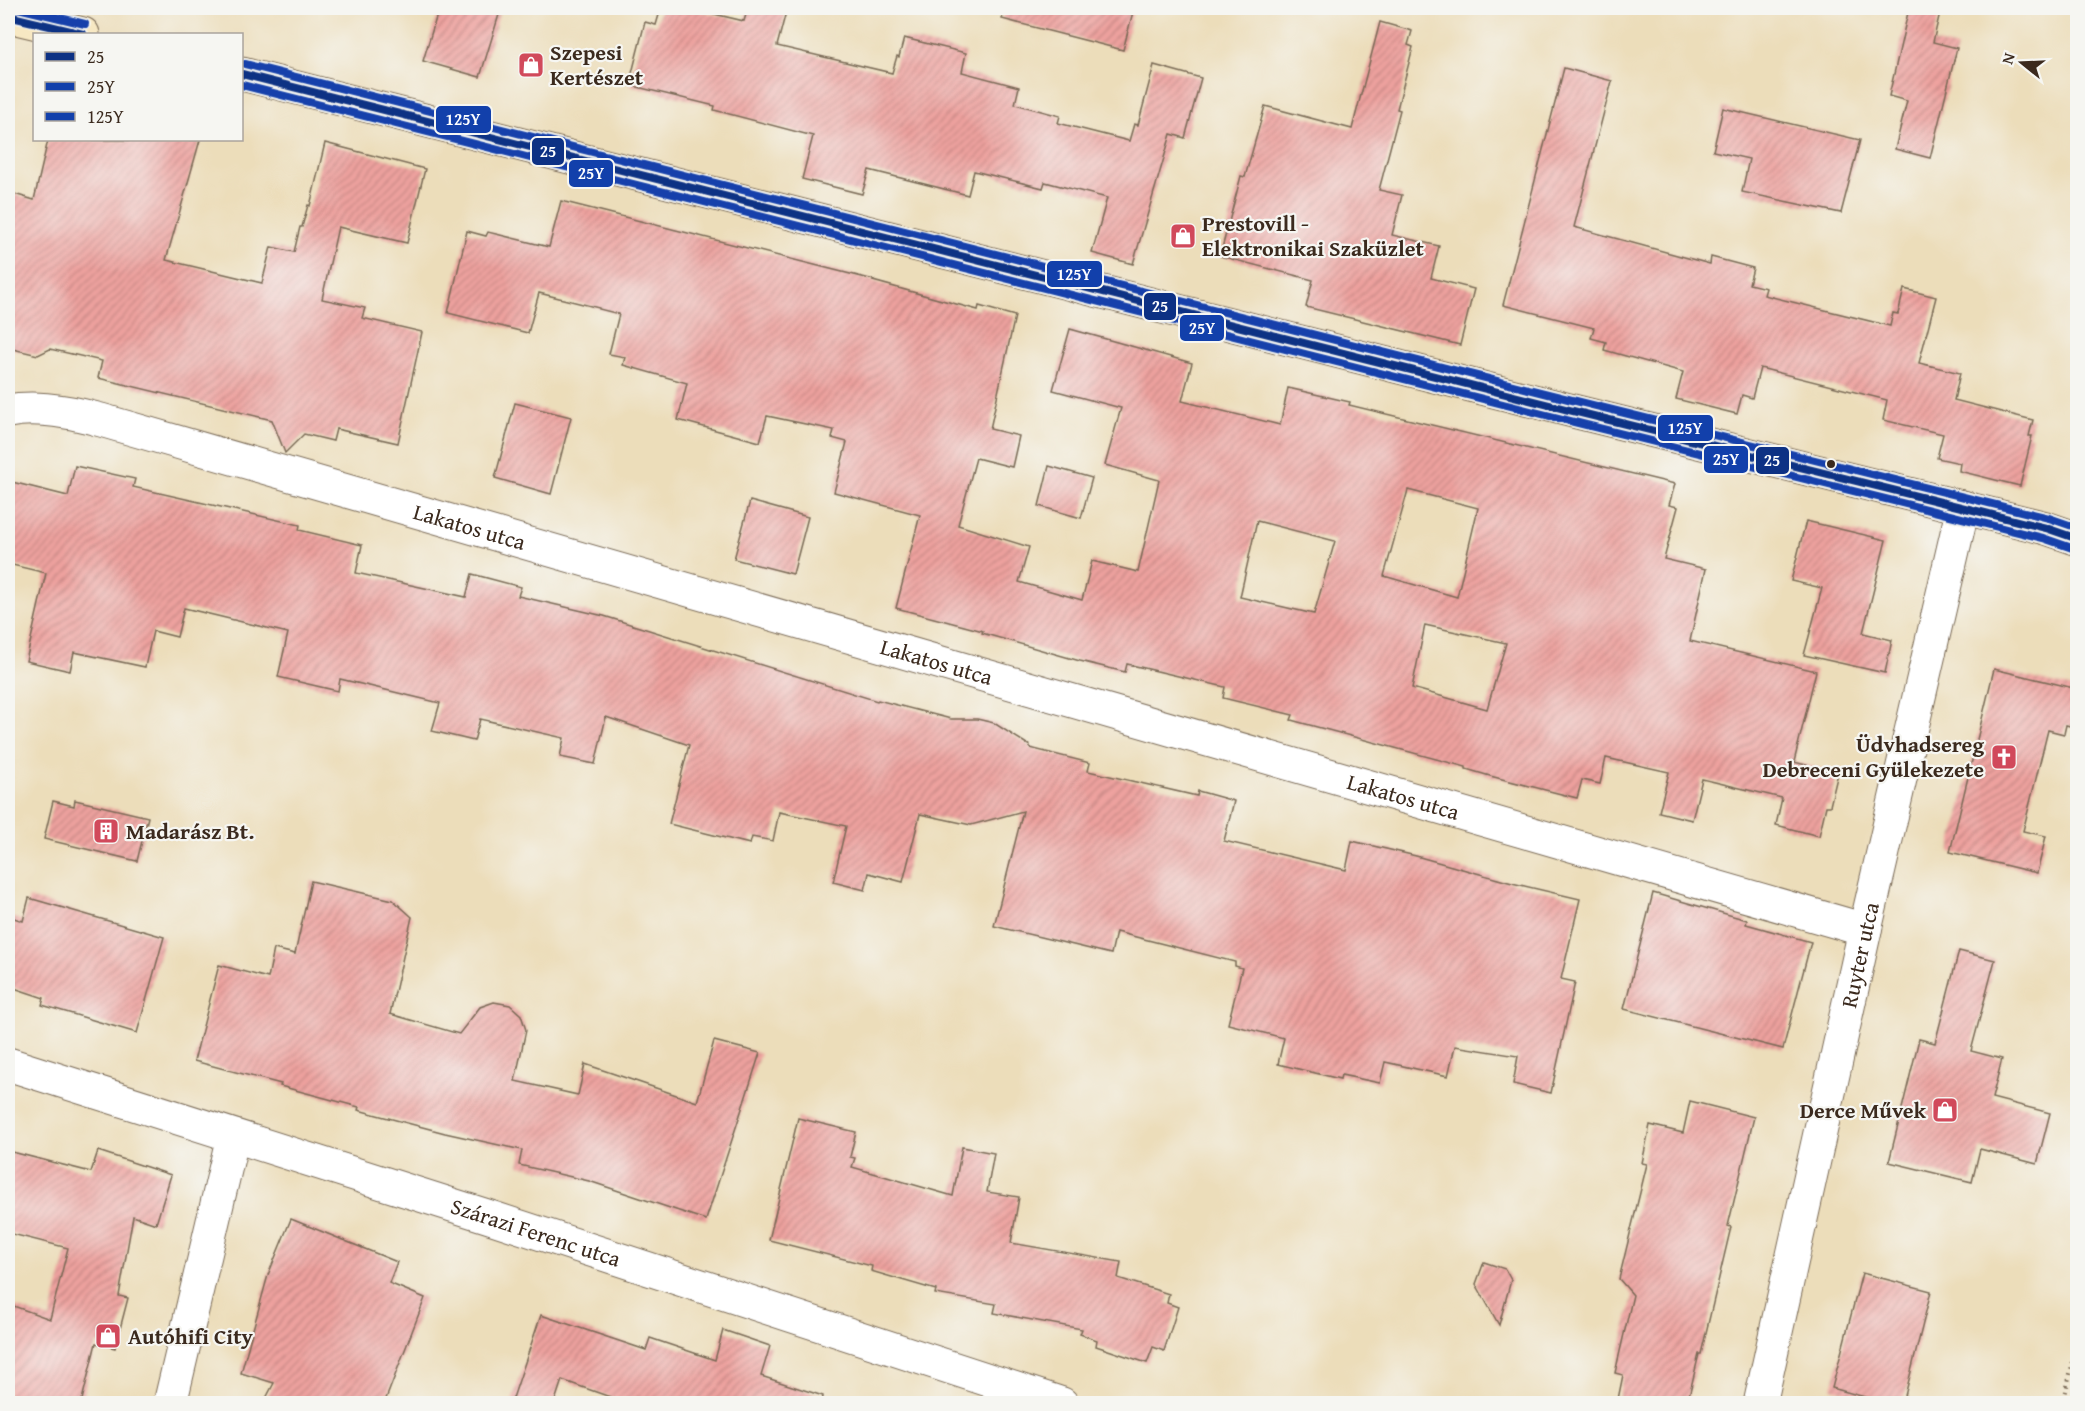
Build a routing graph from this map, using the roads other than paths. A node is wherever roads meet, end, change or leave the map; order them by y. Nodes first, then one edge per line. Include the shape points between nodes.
1 (8, 16) edge
2 (79, 33) edge
3 (243, 75) edge
4 (8, 411) edge
5 (1963, 507) junction
6 (2078, 539) edge
7 (1865, 930) junction
8 (8, 1064) edge
9 (233, 1136) junction
10 (170, 1404) edge
11 (1062, 1404) edge
12 (1760, 1404) edge

1 - 2 street
3 - 5 street
4 - 7 street, Lakatos utca via 37,410 101,420
5 - 6 street
5 - 7 street, Ruyter utca
7 - 12 street, Ruyter utca
8 - 9 street, Szárazi Ferenc utca
9 - 10 street
9 - 11 street, Szárazi Ferenc utca

